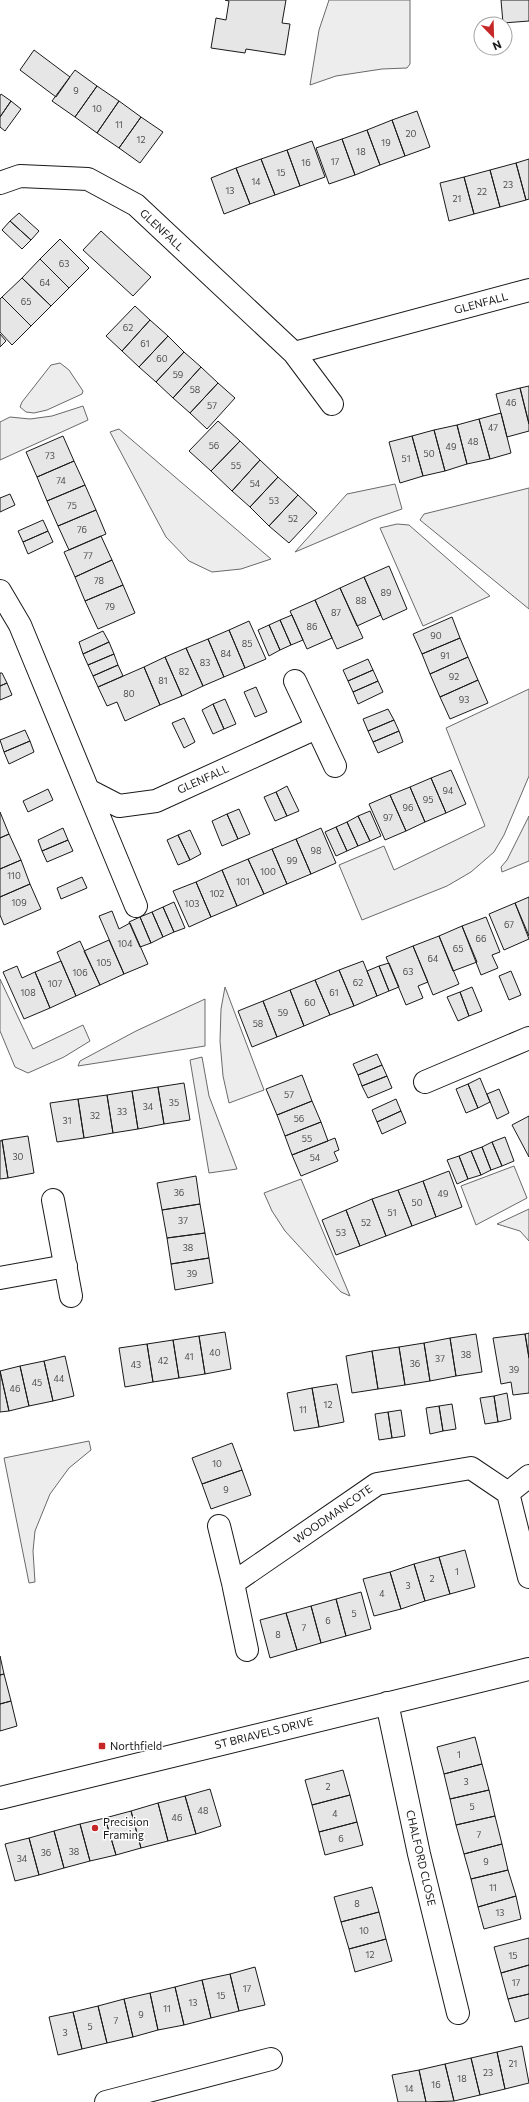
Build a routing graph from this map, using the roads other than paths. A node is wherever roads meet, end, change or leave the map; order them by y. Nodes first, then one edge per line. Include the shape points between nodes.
1 (0, 183) edge
2 (529, 290) edge
3 (294, 353) junction
4 (332, 404) dead end
5 (0, 590) edge
6 (295, 681) dead end
7 (316, 728) junction
8 (335, 766) dead end
9 (88, 790) junction
10 (136, 906) dead end
11 (529, 1038) edge
12 (425, 1082) dead end
13 (53, 1200) dead end
14 (66, 1266) junction
15 (0, 1278) edge
16 (71, 1296) dead end
17 (529, 1476) edge
18 (508, 1493) junction
19 (219, 1526) dead end
20 (529, 1577) edge
21 (233, 1583) junction
22 (247, 1650) dead end
23 (529, 1669) edge
24 (387, 1703) junction
25 (0, 1798) edge
26 (458, 2013) dead end
27 (272, 2059) dead end
28 (106, 2102) edge

1 - 3 street, GLENFALL via 20,176 88,179 136,205
2 - 3 street, GLENFALL
3 - 4 street, GLENFALL
5 - 9 street via 20,625
6 - 7 street
7 - 8 street
7 - 9 street, GLENFALL via 156,801 119,806
9 - 10 street
11 - 12 street
13 - 14 street
14 - 15 street
14 - 16 street
17 - 18 street
18 - 20 street
18 - 21 street, WOODMANCOTE via 471,1468 377,1484
19 - 21 street
21 - 22 street
23 - 24 street, ST BRIAVELS DRIVE
24 - 25 street, ST BRIAVELS DRIVE
24 - 26 street, CHALFORD CLOSE via 419,1854
27 - 28 street

